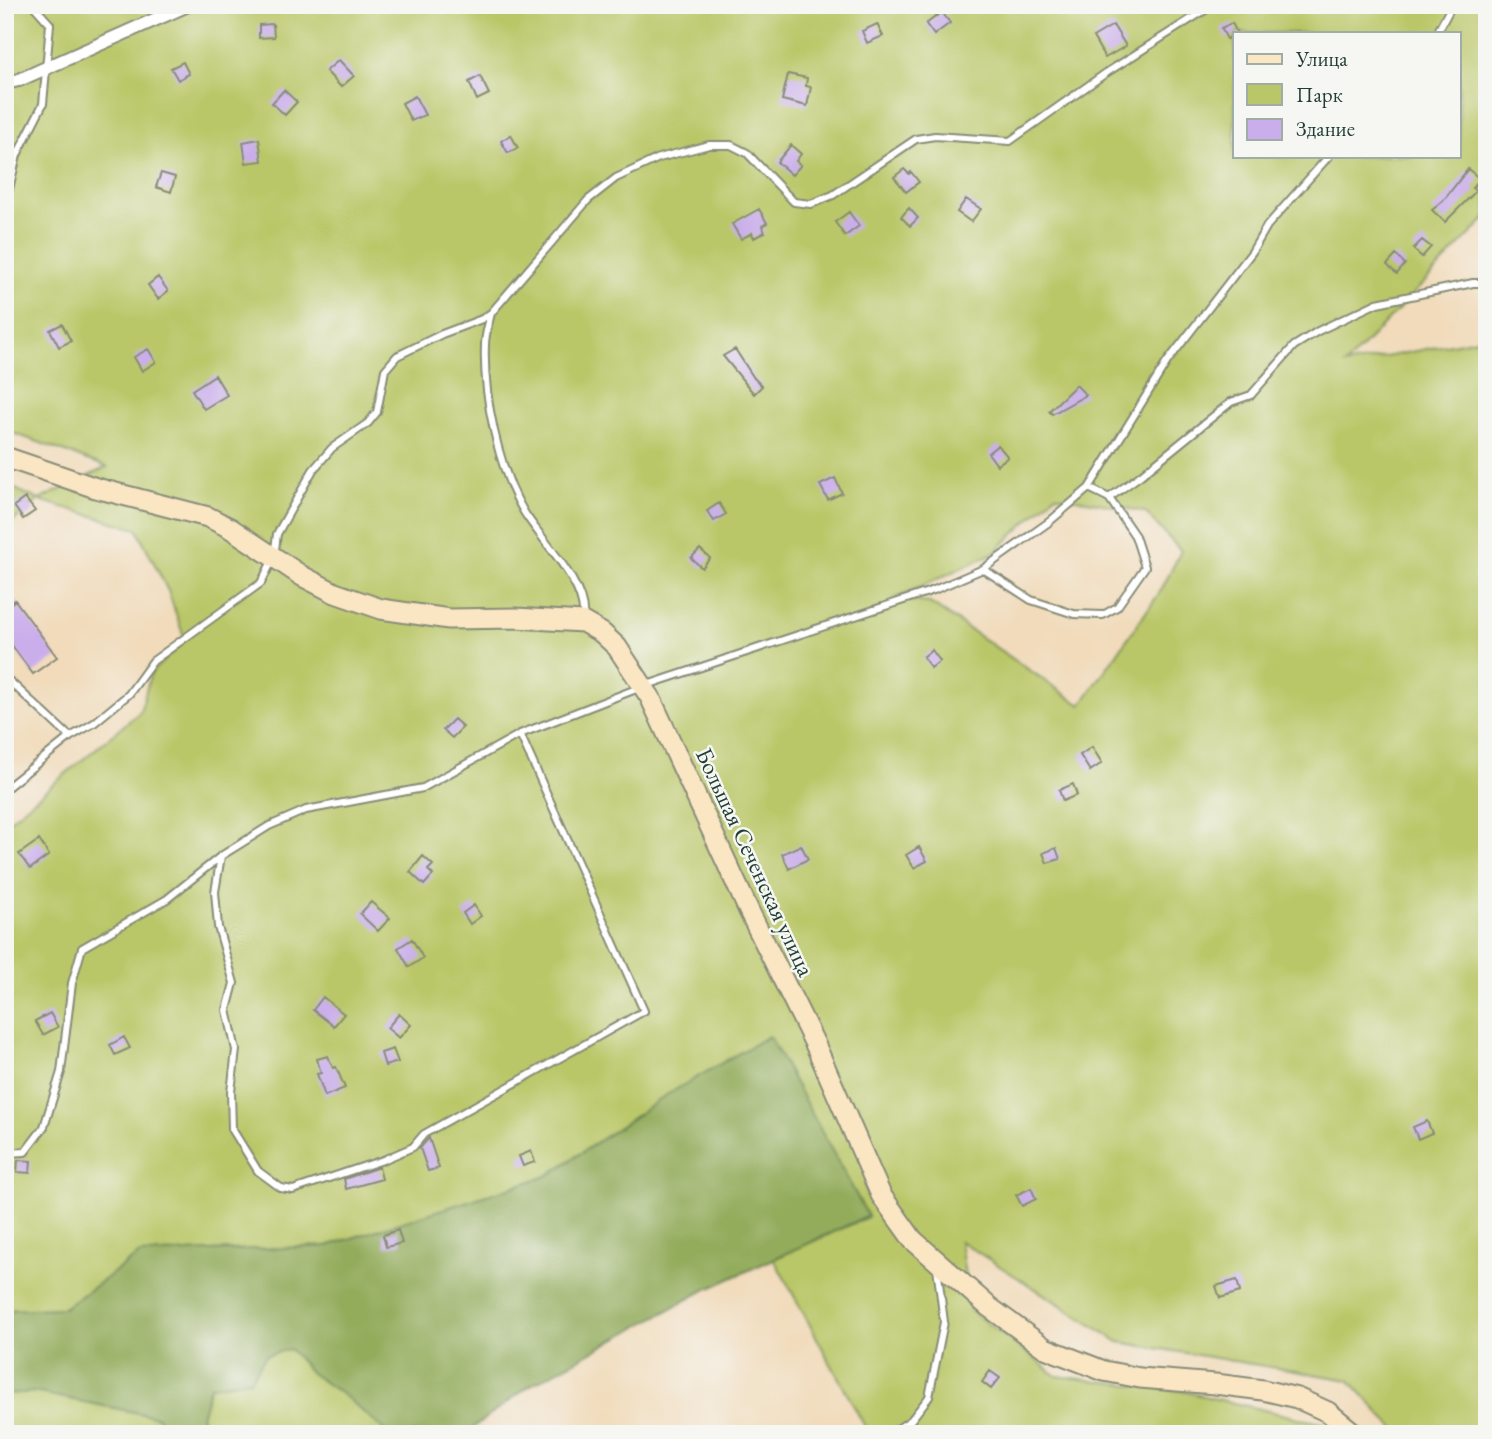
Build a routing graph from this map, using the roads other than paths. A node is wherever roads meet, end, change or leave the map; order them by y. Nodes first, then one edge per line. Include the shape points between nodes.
1 (33, 5) edge
2 (188, 5) edge
3 (1213, 5) edge
4 (1452, 5) edge
5 (1438, 32) edge
6 (44, 69) junction
7 (5, 83) edge
8 (1327, 158) edge
9 (5, 206) edge
10 (1487, 283) edge
11 (491, 313) junction
12 (5, 457) edge
13 (1089, 488) junction
14 (1109, 498) junction
15 (274, 557) junction
16 (983, 569) junction
17 (583, 622) junction
18 (5, 677) edge
19 (644, 686) junction
20 (520, 734) junction
21 (70, 737) junction
22 (5, 789) edge
23 (221, 856) junction
24 (5, 1153) edge
25 (937, 1262) junction
26 (890, 1434) edge
27 (1355, 1434) edge

1 - 6 lane via 50,24
2 - 6 street
3 - 11 lane via 1010,141 916,139 833,195 811,204 794,202 747,153 731,145 709,145 659,158 615,178 588,200
4 - 5 lane
6 - 7 street
6 - 9 lane via 43,104 17,155
8 - 13 lane via 1267,226 1167,362
10 - 14 lane via 1377,303 1318,331 1294,346 1251,394 1231,402
11 - 15 lane via 397,356 385,370 377,412 313,470 277,534
11 - 17 lane via 486,369 497,447 524,512 573,581 584,609
12 - 15 street via 77,482 208,517
13 - 14 lane
13 - 16 lane
14 - 16 lane via 1135,536 1145,567 1117,607 1103,615 1074,614 1031,600
15 - 17 street via 335,593 382,610 449,619
15 - 21 lane via 261,583 153,662 128,694
16 - 19 lane via 934,590
17 - 19 street, Большая Сеченская улица via 617,647
18 - 21 lane
19 - 20 lane
19 - 25 street, Большая Сеченская улица via 815,1044 881,1195 913,1240
20 - 23 lane via 423,788 306,810
20 - 23 lane via 644,1011 424,1134 413,1147 383,1160 293,1190 281,1188 258,1171 232,1129 236,1050 227,1010 234,983 218,927 215,892
21 - 22 lane
23 - 24 lane via 167,899 82,948 72,983 61,1072 44,1127 25,1152
25 - 26 lane via 944,1322 929,1397 911,1420
25 - 27 street, Большая Сеченская улица via 1045,1348 1104,1371 1297,1398 1328,1412

